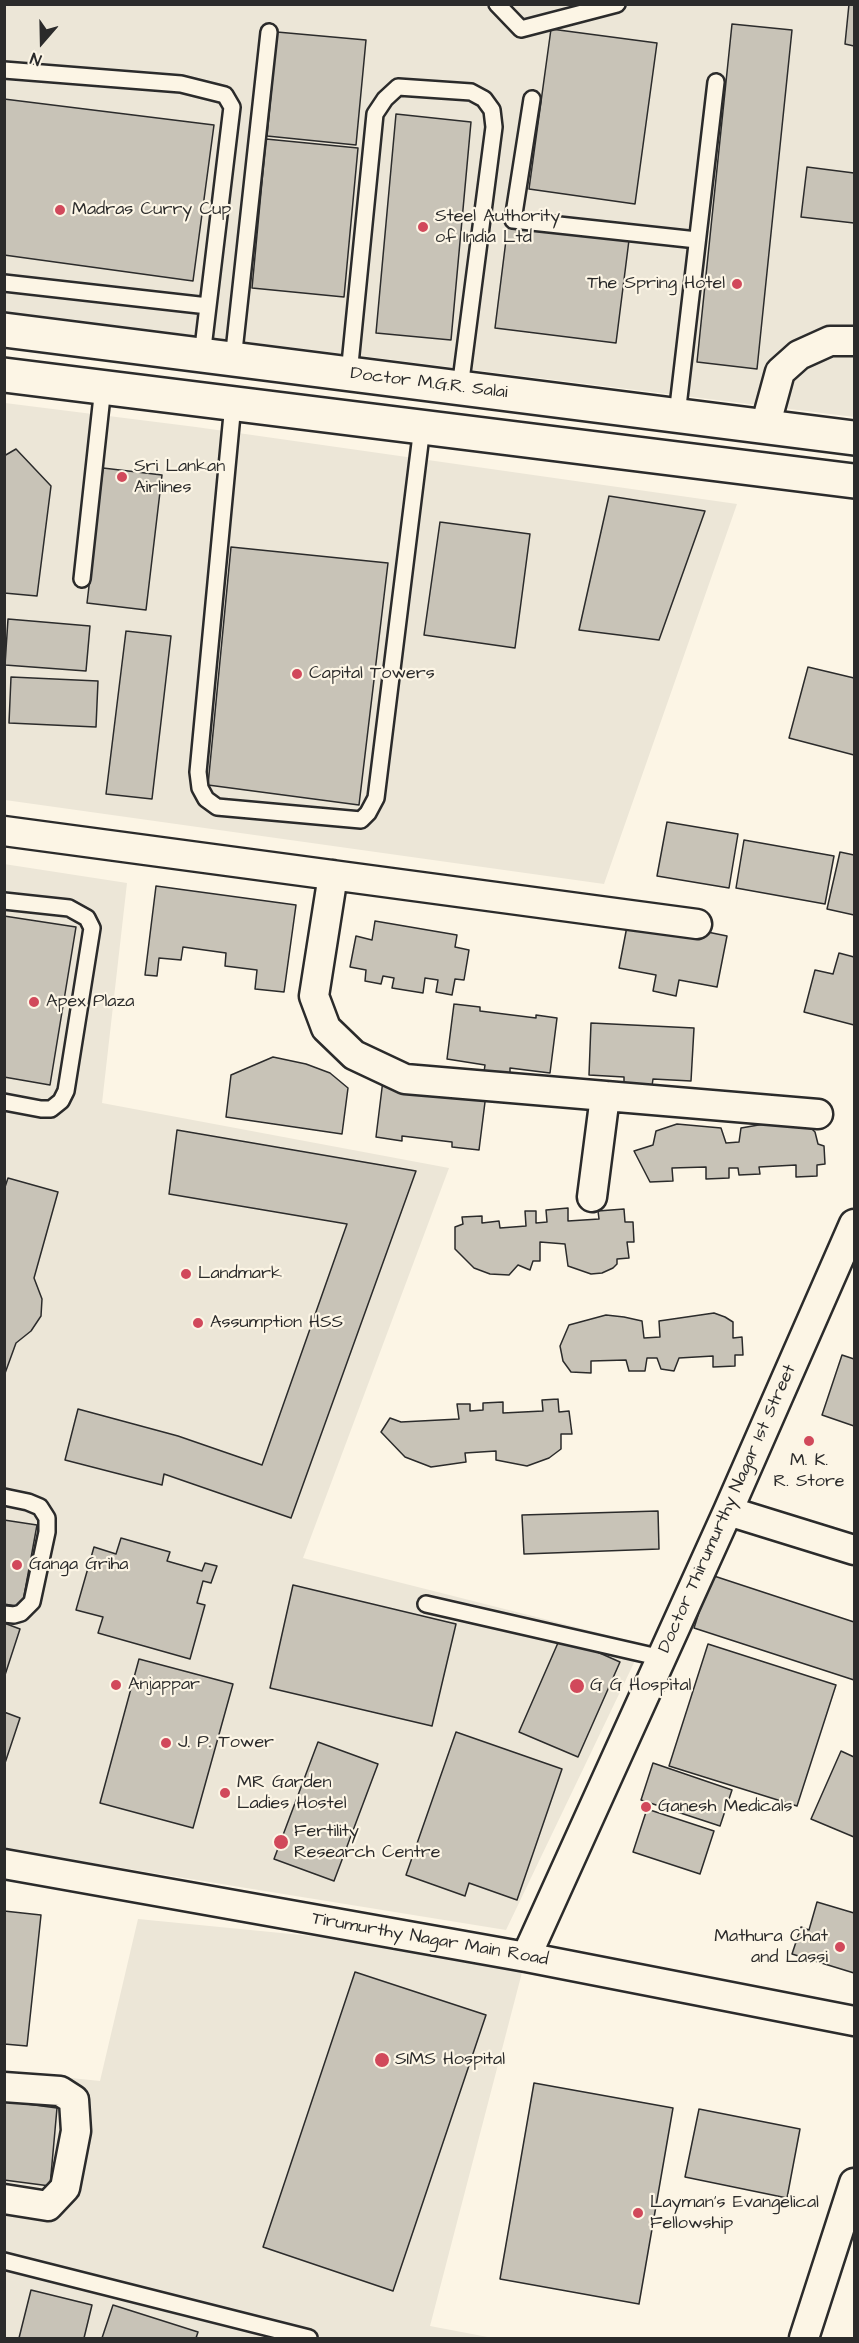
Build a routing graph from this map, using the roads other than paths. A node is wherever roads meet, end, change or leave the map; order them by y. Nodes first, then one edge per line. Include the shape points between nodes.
1 (497, 4) edge
2 (617, 4) edge
3 (269, 32) dead end
4 (4, 70) edge
5 (716, 82) dead end
6 (532, 99) dead end
7 (697, 240) junction
8 (4, 283) edge
9 (208, 306) junction
10 (4, 330) edge
11 (855, 341) edge
12 (217, 358) junction
13 (350, 374) junction
14 (4, 375) edge
15 (103, 387) junction
16 (460, 388) junction
17 (233, 404) junction
18 (677, 415) junction
19 (423, 427) junction
20 (765, 427) junction
21 (855, 438) edge
22 (855, 481) edge
23 (82, 579) dead end
24 (4, 831) edge
25 (333, 875) junction
26 (4, 901) edge
27 (697, 924) dead end
28 (605, 1096) junction
29 (4, 1102) edge
30 (818, 1114) dead end
31 (592, 1197) dead end
32 (854, 1226) edge
33 (4, 1497) edge
34 (728, 1511) junction
35 (855, 1550) edge
36 (426, 1604) dead end
37 (4, 1614) edge
38 (662, 1658) junction
39 (4, 1864) edge
40 (526, 1957) junction
41 (855, 2021) edge
42 (4, 2087) edge
43 (855, 2183) edge
44 (4, 2199) edge
45 (4, 2261) edge
46 (309, 2338) edge
47 (804, 2338) edge

1 - 2 lane via 521,29
3 - 12 lane
4 - 9 lane via 181,84 225,95 232,107
5 - 7 lane
6 - 7 lane via 513,220
7 - 18 lane
8 - 9 lane
9 - 12 lane
10 - 12 main road, Doctor M.G.R. Salai
11 - 20 street via 830,341 799,355 780,372
12 - 13 main road, Doctor M.G.R. Salai
13 - 16 main road, Doctor M.G.R. Salai
13 - 16 lane via 375,114 398,87 471,92 484,99 492,110 494,128
14 - 15 main road
15 - 17 main road
15 - 23 lane
16 - 18 main road, Doctor M.G.R. Salai
17 - 19 main road
17 - 19 lane via 198,771 200,788 217,807 361,820 368,813 376,798
18 - 20 main road, Doctor M.G.R. Salai
19 - 22 main road
20 - 21 main road, Doctor M.G.R. Salai
24 - 25 street
25 - 27 street
25 - 28 street via 314,996 327,1028 354,1055 405,1079
26 - 29 lane via 69,908 87,918 92,928 66,1091 61,1101 51,1109
28 - 30 street
28 - 31 street
32 - 34 street, Doctor Thirumurthy Nagar 1st Street
33 - 37 lane via 40,1507 47,1518 32,1602 21,1613
34 - 35 street
34 - 38 street, Doctor Thirumurthy Nagar 1st Street
36 - 38 lane
38 - 40 street, Doctor Thirumurthy Nagar 1st Street
39 - 40 street, Tirumurthy Nagar Main Road
40 - 41 street, Tirumurthy Nagar Main Road
42 - 44 street via 60,2091 74,2100 76,2131 65,2188 48,2206
43 - 47 street
45 - 46 lane

